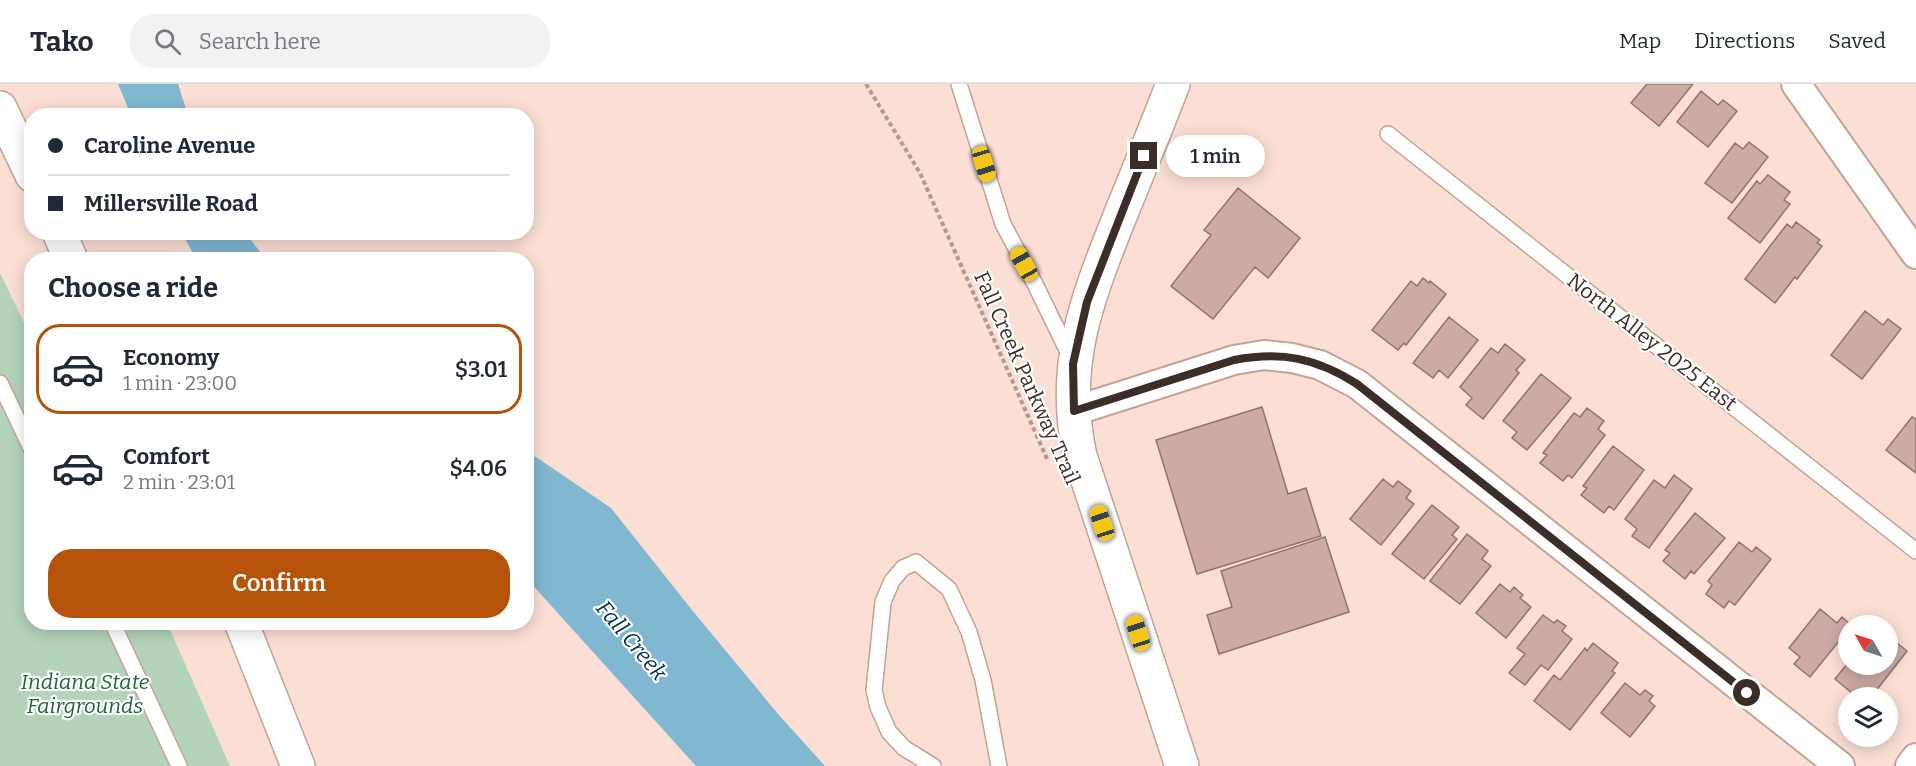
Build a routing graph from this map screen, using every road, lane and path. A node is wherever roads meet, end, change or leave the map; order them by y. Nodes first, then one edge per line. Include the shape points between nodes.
1 (866, 84) edge
2 (959, 84) edge
3 (1173, 84) edge
4 (1796, 84) edge
5 (0, 108) edge
6 (1388, 134) dead end
7 (24, 158) edge
8 (1916, 254) edge
9 (1073, 364) junction
10 (0, 383) edge
11 (1074, 411) junction
12 (24, 433) edge
13 (1052, 470) dead end
14 (1916, 551) edge
15 (116, 630) edge
16 (244, 630) edge
17 (1916, 758) edge
18 (179, 766) edge
19 (298, 766) edge
20 (933, 766) edge
21 (999, 766) edge
22 (1182, 766) edge
23 (1840, 766) edge
24 (1910, 766) edge

1 - 13 path, Fall Creek Parkway Trail via 920,173
2 - 9 lane via 1002,224
3 - 9 street via 1087,302
4 - 8 street
5 - 7 street
6 - 14 lane, North Alley 2025 East
9 - 11 street
10 - 12 lane
11 - 22 street via 1080,456
11 - 23 street via 1257,356 1278,355 1332,370 1357,384
15 - 18 lane
16 - 19 street
17 - 24 street
20 - 21 lane via 904,748 889,732 874,690 883,602 903,567 916,562 950,589 969,632 983,680

